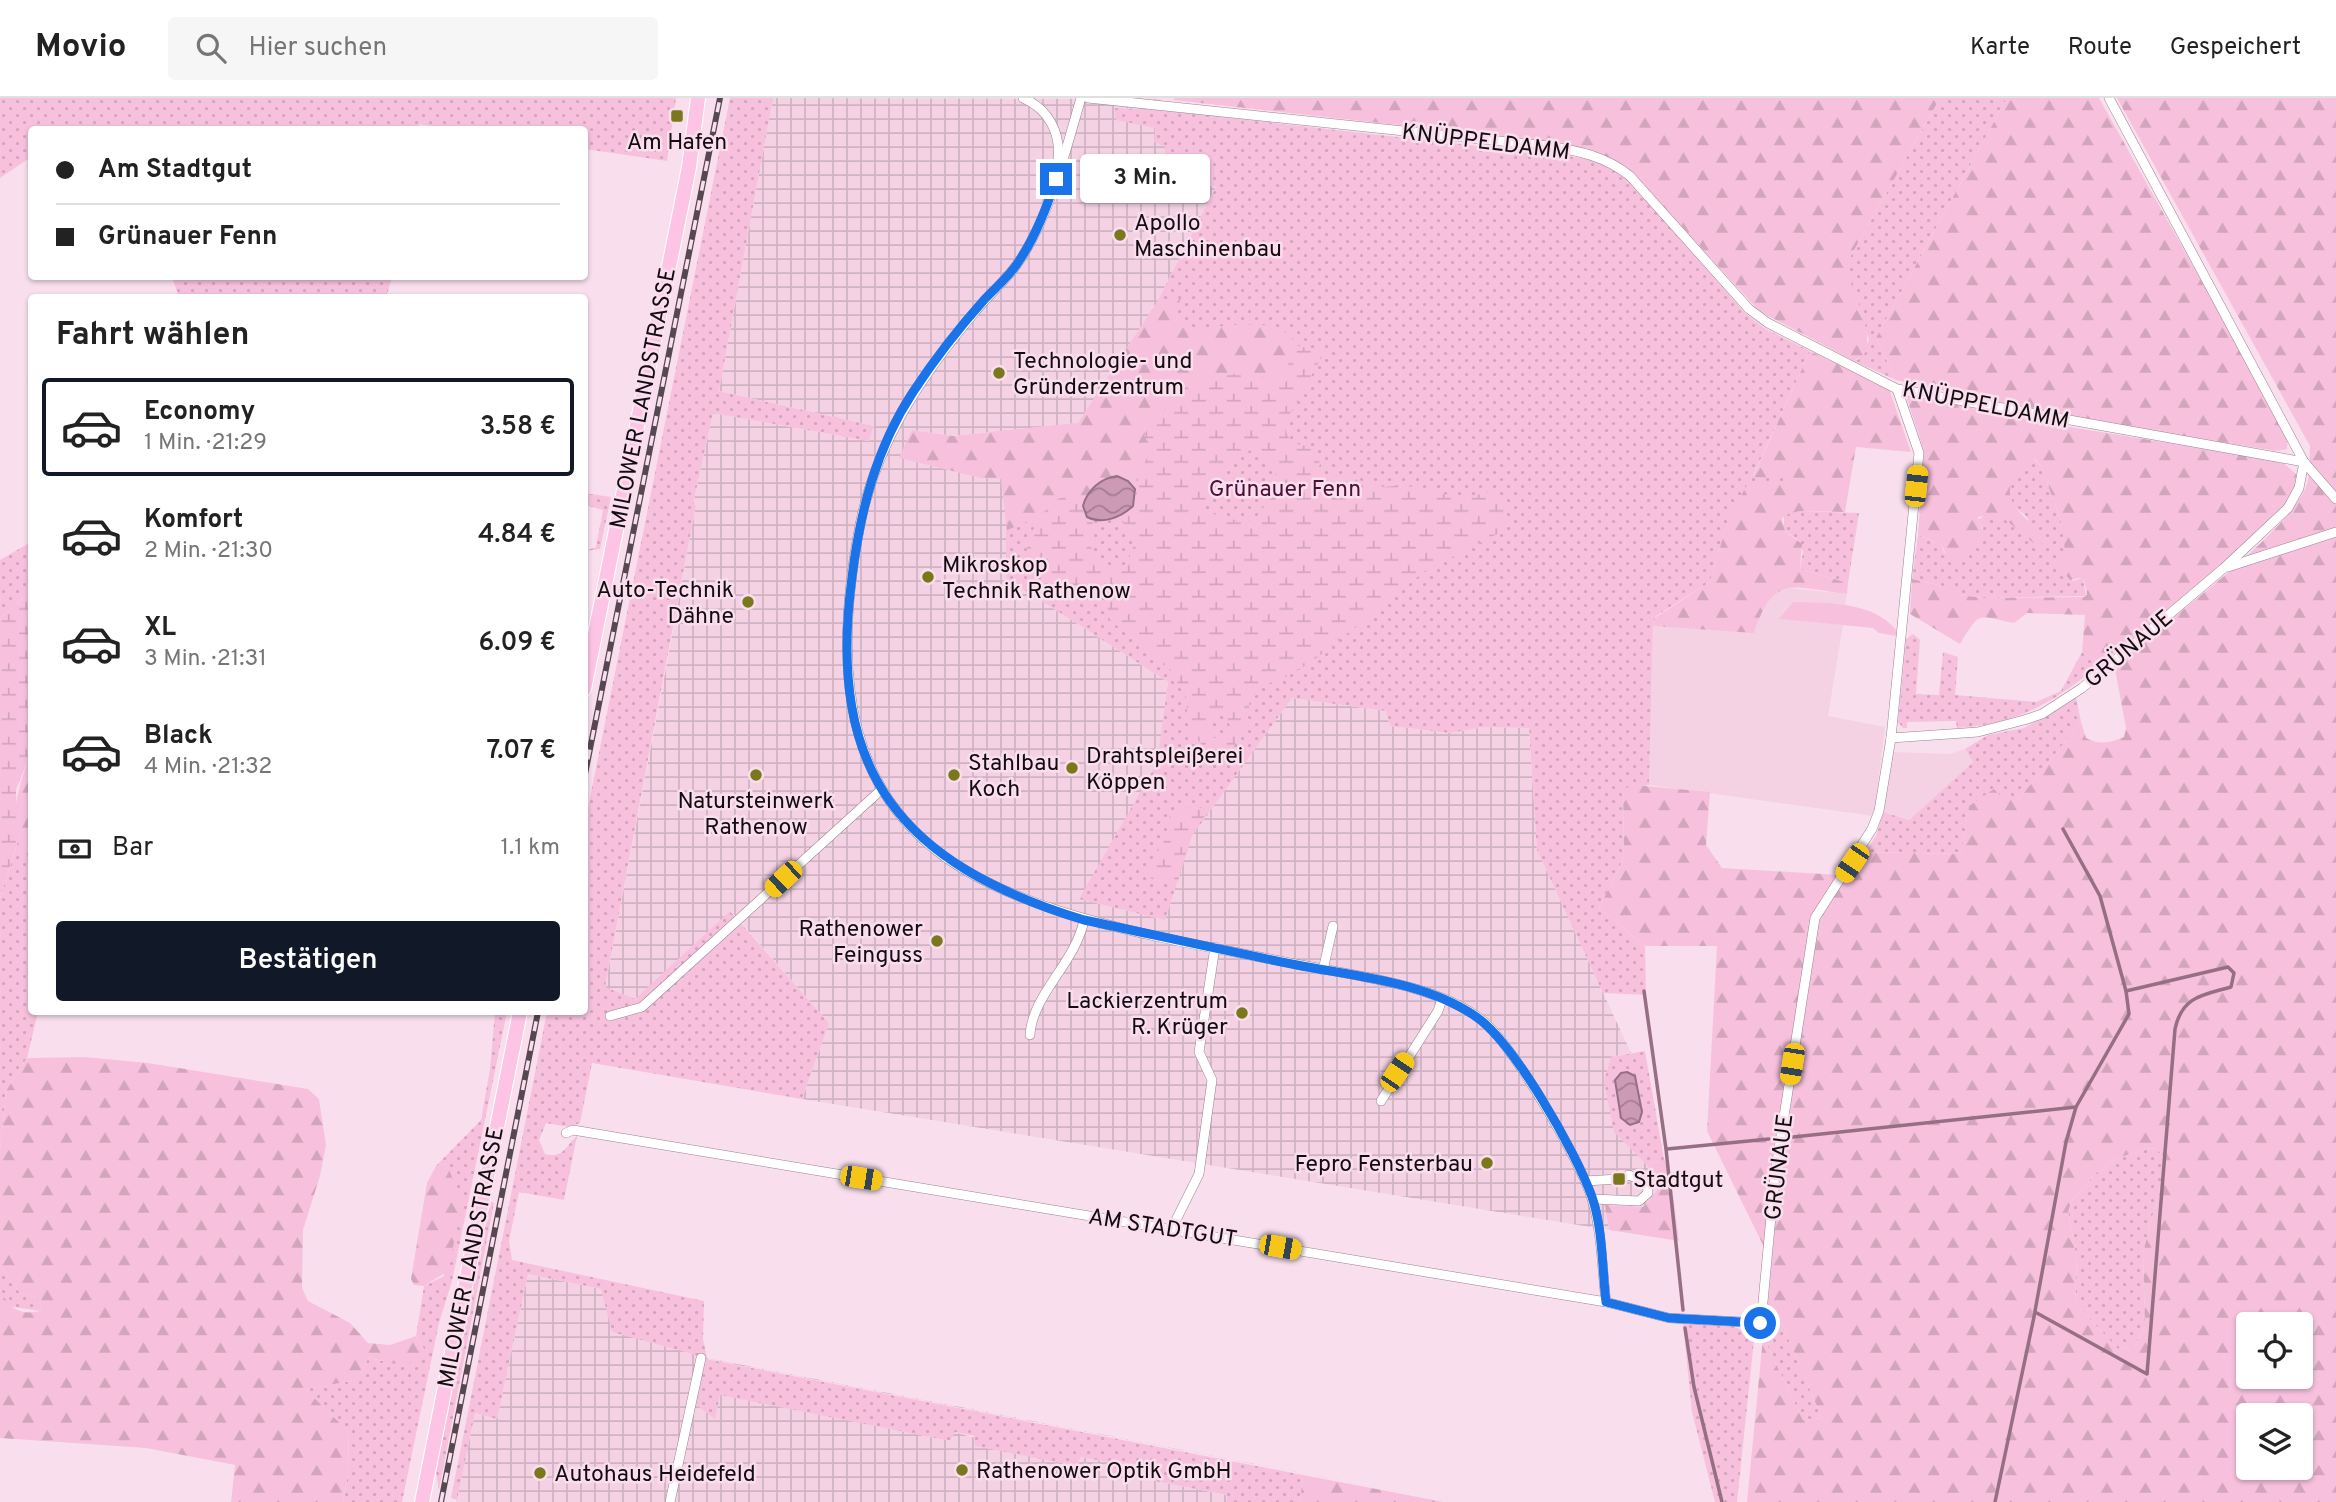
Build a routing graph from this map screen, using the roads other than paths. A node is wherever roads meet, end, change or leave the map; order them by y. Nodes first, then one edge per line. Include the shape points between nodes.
1 (1023, 98) edge
2 (1081, 98) edge
3 (1087, 98) edge
4 (2109, 98) edge
5 (700, 101) edge
6 (1056, 179) junction
7 (1897, 389) junction
8 (2304, 462) junction
9 (2336, 499) edge
10 (2336, 532) edge
11 (2224, 568) junction
12 (588, 669) edge
13 (1891, 737) junction
14 (881, 790) junction
15 (1084, 920) junction
16 (1334, 926) dead end
17 (1215, 947) junction
18 (1323, 970) junction
19 (1442, 999) junction
20 (519, 1015) edge
21 (610, 1016) dead end
22 (1030, 1035) dead end
23 (1381, 1101) dead end
24 (566, 1133) dead end
25 (1585, 1181) junction
26 (1592, 1199) junction
27 (1172, 1228) junction
28 (1606, 1302) junction
29 (1760, 1323) joint
30 (701, 1358) dead end
31 (422, 1502) edge
32 (670, 1502) edge

1 - 6 street via 1044,112 1055,130 1059,151
2 - 6 street
3 - 7 street, KNÜPPELDAMM via 1592,154 1630,176 1759,316
4 - 8 street
5 - 12 main road, MILOWER LANDSTRASSE
6 - 14 street via 1019,262 950,341 913,393 883,451 865,502 849,596 847,685 861,750
7 - 8 street, KNÜPPELDAMM
7 - 13 street, GRÜNAUE via 1919,453
8 - 9 street
8 - 11 street, GRÜNAUE via 2299,488 2288,508
10 - 11 street
11 - 13 street, GRÜNAUE via 2082,688 2042,714 1979,732
13 - 29 street, GRÜNAUE via 1880,811 1815,918 1774,1174
14 - 15 street via 927,844 959,868 1002,891
14 - 21 street via 642,1007
15 - 17 street
15 - 22 street via 1071,956 1036,1012
16 - 18 street
17 - 18 street
17 - 27 street via 1199,1052 1212,1080 1199,1174
18 - 19 street
19 - 23 street
19 - 25 street via 1472,1013 1498,1037 1557,1127
20 - 31 main road, MILOWER LANDSTRASSE
24 - 27 street, AM STADTGUT via 573,1130
25 - 26 street
25 - 26 street via 1629,1175 1647,1183 1648,1193 1639,1201
26 - 28 street
27 - 28 street, AM STADTGUT
28 - 29 street, AM STADTGUT via 1669,1318
30 - 32 street

